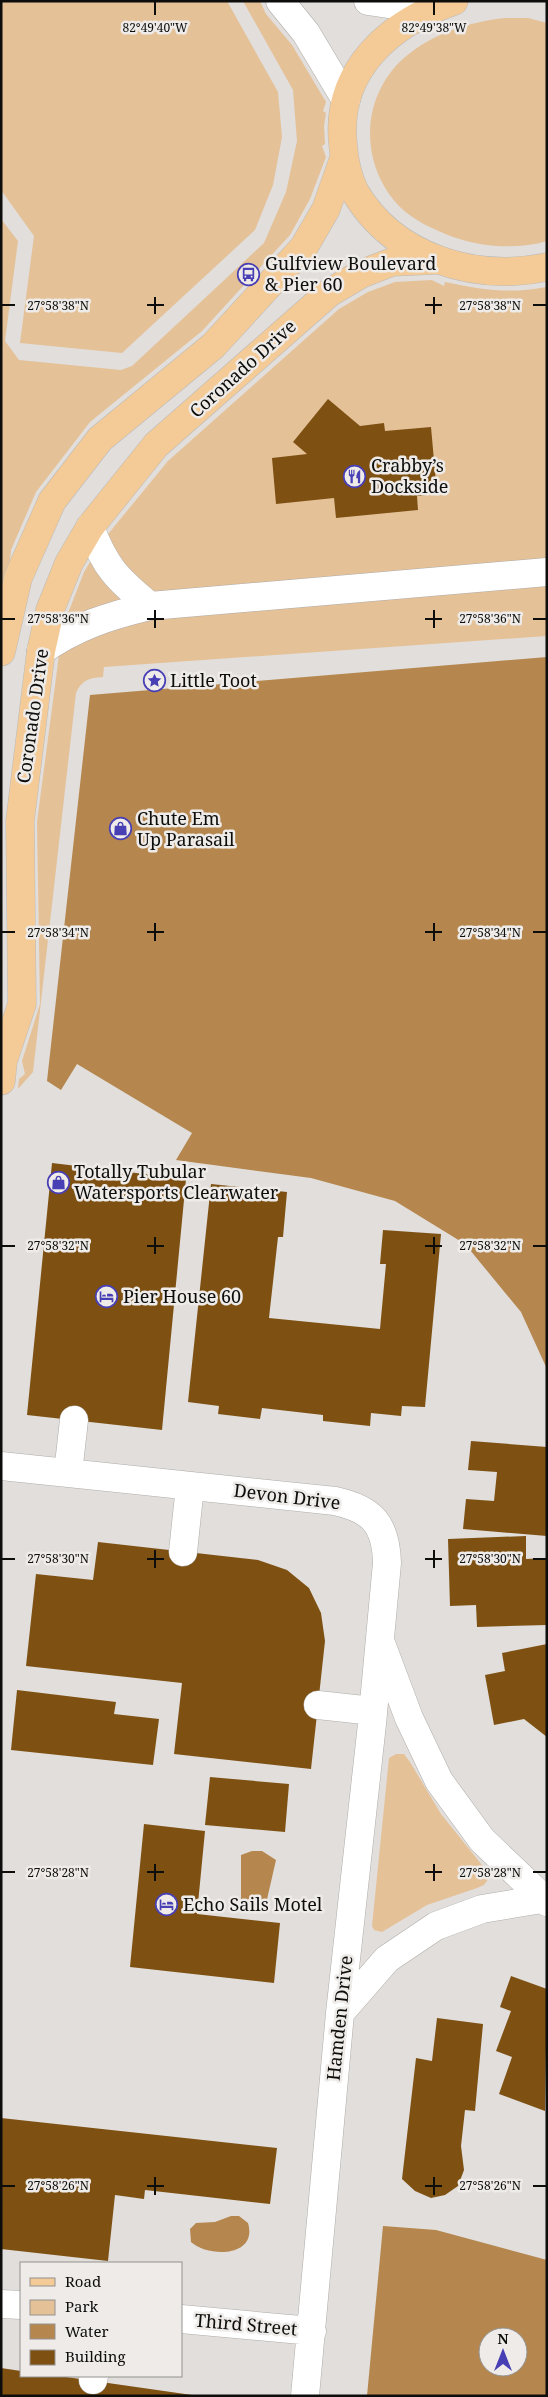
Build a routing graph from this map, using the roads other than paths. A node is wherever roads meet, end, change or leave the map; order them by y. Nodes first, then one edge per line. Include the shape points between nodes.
1 (280, 1) edge
2 (368, 1) edge
3 (454, 1) edge
4 (428, 10) junction
5 (346, 100) junction
6 (344, 158) junction
7 (435, 260) junction
8 (547, 267) edge
9 (90, 527) junction
10 (547, 572) edge
11 (150, 606) junction
12 (41, 651) junction
13 (1, 652) edge
14 (2, 1063) edge
15 (74, 1420) dead end
16 (1, 1466) edge
17 (68, 1473) junction
18 (190, 1486) junction
19 (183, 1552) dead end
20 (380, 1640) junction
21 (318, 1705) dead end
22 (373, 1711) junction
23 (544, 1900) edge
24 (340, 2013) junction
25 (1, 2304) edge
26 (20, 2305) edge
27 (182, 2319) edge
28 (312, 2331) junction
29 (305, 2396) edge

1 - 5 street via 306,33
2 - 4 street
3 - 4 main road
4 - 5 main road via 395,29 371,54 355,76
5 - 6 main road via 341,129
6 - 7 main road via 354,190 373,218 404,243
6 - 13 main road, Coronado Drive via 326,208 304,248 213,346 100,439 52,501 18,578
7 - 8 main road via 477,270 519,273
7 - 9 main road, Coronado Drive via 392,262 361,274 329,293 156,446
9 - 11 street via 110,570
9 - 12 main road, Coronado Drive via 69,563 50,610
10 - 11 street
11 - 12 street via 88,624
12 - 14 main road, Coronado Drive via 20,821 22,1004
15 - 17 street
16 - 17 street, Devon Drive
17 - 18 street, Devon Drive
18 - 19 street
18 - 20 street, Devon Drive via 335,1501 355,1506 375,1518 387,1541
20 - 22 street, Hamden Drive
20 - 23 street, Devon Drive via 409,1718 439,1781 482,1840
21 - 22 street
22 - 24 street, Hamden Drive
23 - 24 street, Devon Drive via 482,1909 436,1926 387,1959
24 - 28 street, Hamden Drive
25 - 26 street
27 - 28 street, Third Street
28 - 29 street, Hamden Drive

